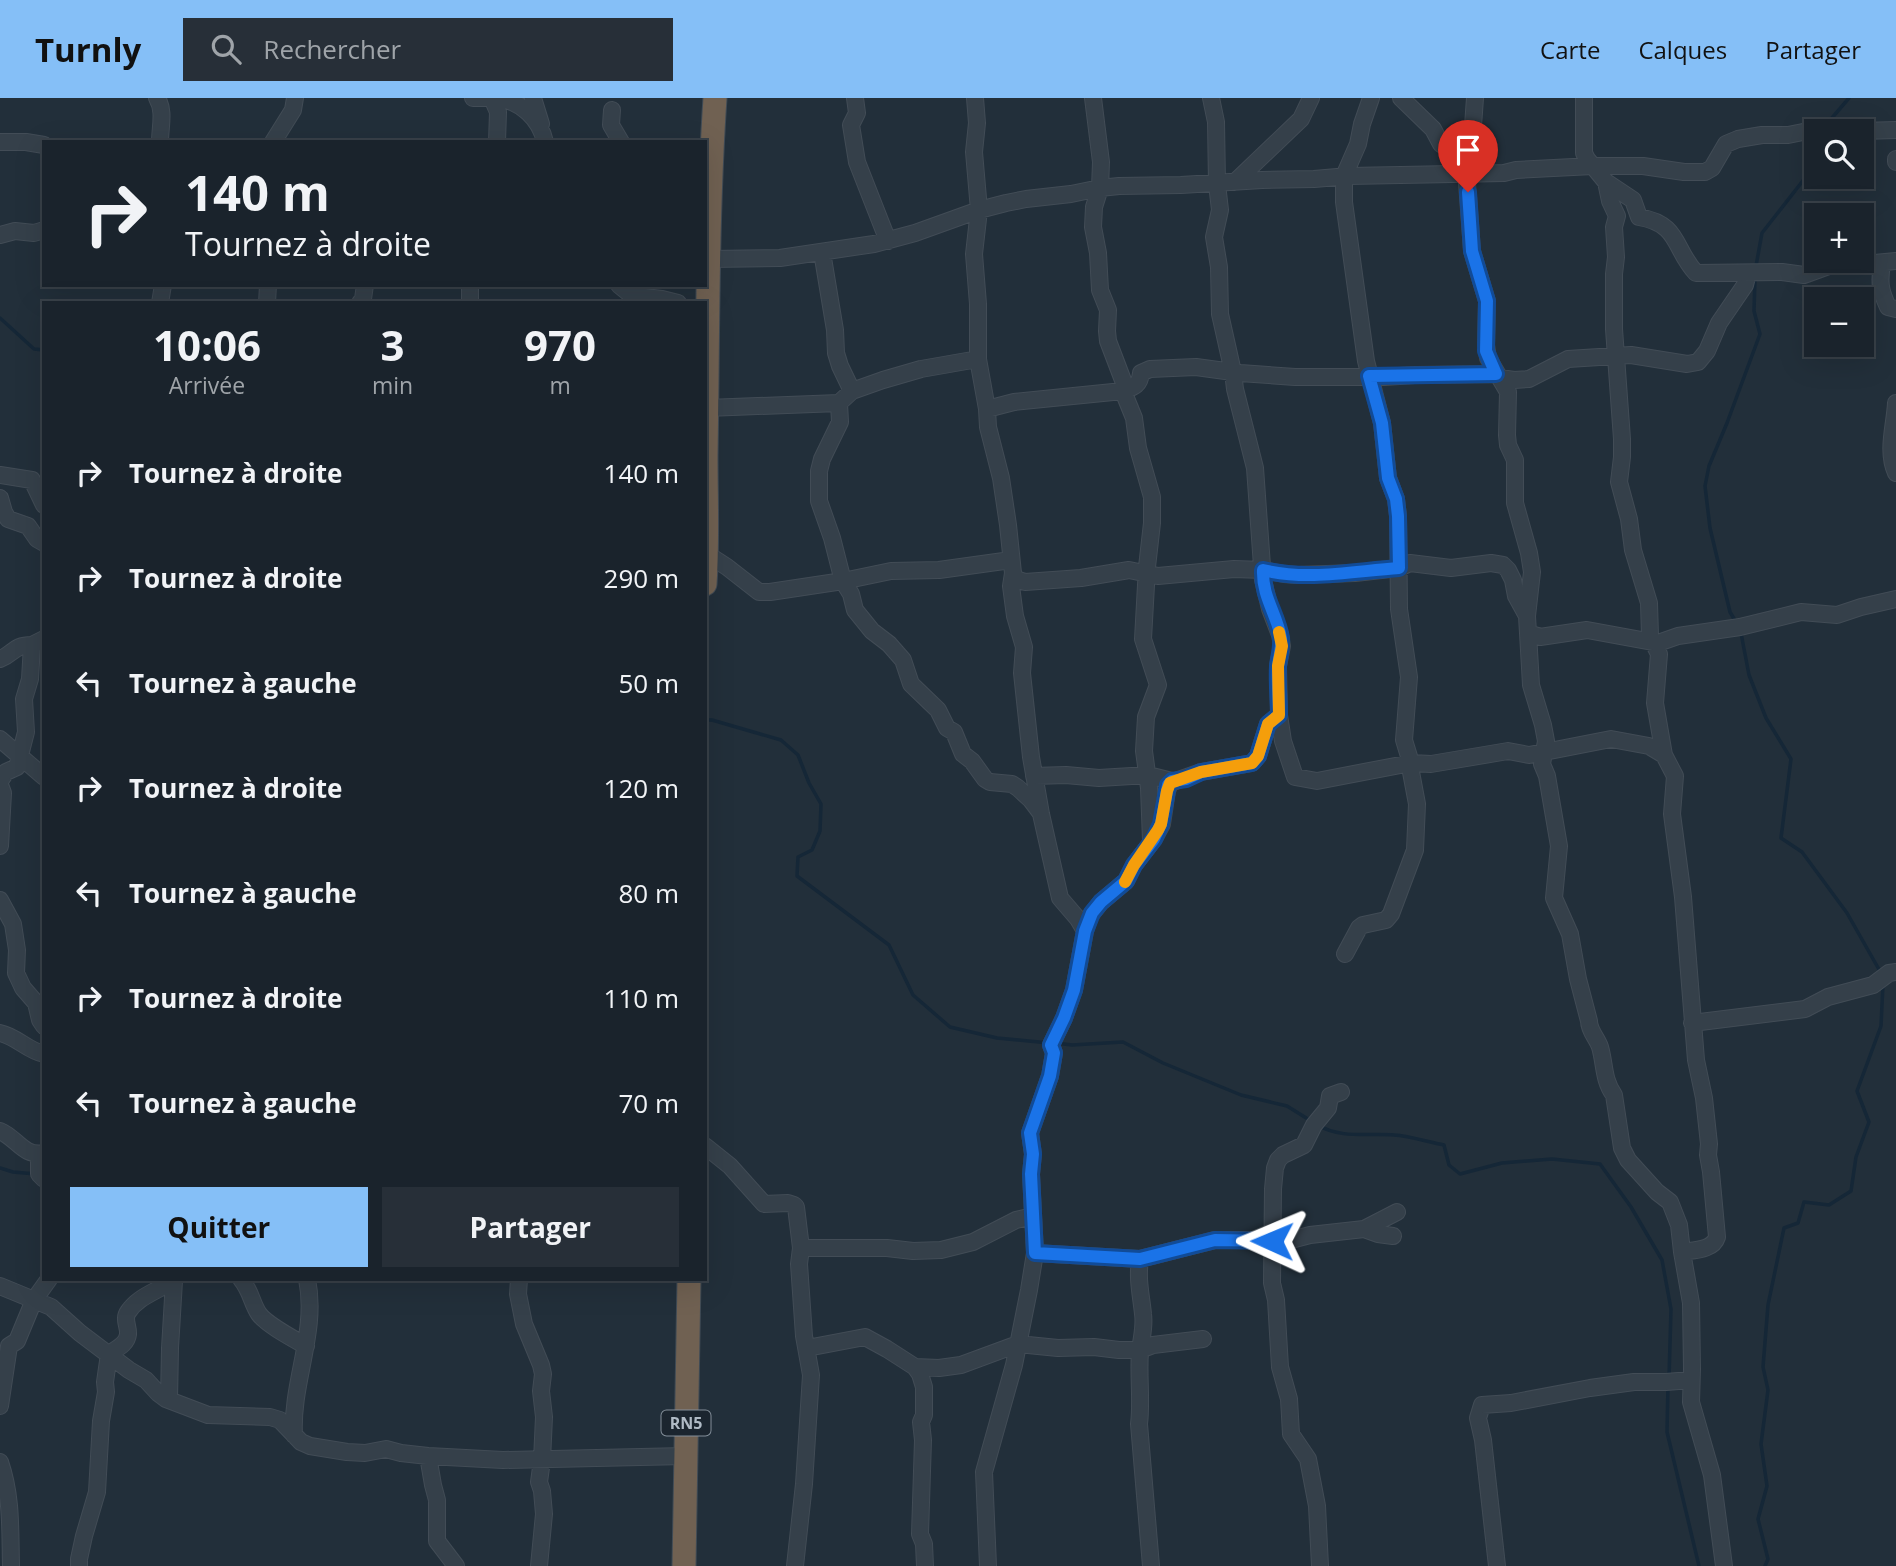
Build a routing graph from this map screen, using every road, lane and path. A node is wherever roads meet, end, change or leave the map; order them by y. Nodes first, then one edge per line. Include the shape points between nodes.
1 (157, 98) edge
2 (295, 98) edge
3 (473, 98) edge
4 (492, 98) edge
5 (533, 98) edge
6 (715, 98) edge
7 (855, 98) edge
8 (975, 98) edge
9 (1093, 98) edge
10 (1211, 98) edge
11 (1311, 98) edge
12 (1322, 98) edge
13 (1371, 98) edge
14 (1401, 98) edge
15 (1475, 98) edge
16 (1584, 98) edge
17 (514, 103) junction
18 (612, 110) dead end
19 (1301, 119) junction
20 (1896, 130) edge
21 (1874, 131) edge
22 (1804, 133) edge
23 (498, 135) edge
24 (543, 136) edge
25 (160, 140) edge
26 (274, 140) edge
27 (620, 140) edge
28 (0, 142) edge
29 (42, 145) edge
30 (1593, 166) junction
31 (1466, 170) junction
32 (709, 172) edge
33 (1344, 176) junction
34 (1235, 182) junction
35 (1606, 182) junction
36 (1217, 184) junction
37 (1100, 188) junction
38 (979, 211) junction
39 (42, 231) edge
40 (0, 235) edge
41 (888, 241) junction
42 (822, 252) junction
43 (709, 259) junction
44 (1889, 262) edge
45 (1748, 273) junction
46 (622, 287) edge
47 (670, 301) edge
48 (1896, 309) edge
49 (707, 321) edge
50 (1615, 355) junction
51 (978, 359) junction
52 (1233, 372) junction
53 (1369, 376) junction
54 (1501, 381) junction
55 (852, 391) junction
56 (1124, 391) junction
57 (839, 402) junction
58 (1896, 403) edge
59 (707, 408) edge
60 (987, 409) junction
61 (1896, 473) edge
62 (0, 475) edge
63 (0, 498) edge
64 (42, 501) edge
65 (42, 541) edge
66 (707, 554) joint
67 (1012, 567) junction
68 (1399, 568) junction
69 (1263, 570) junction
70 (1147, 574) junction
71 (843, 581) junction
72 (1896, 599) edge
73 (1528, 624) junction
74 (38, 642) edge
75 (1653, 642) junction
76 (0, 659) edge
77 (1279, 715) junction
78 (0, 739) edge
79 (1545, 751) junction
80 (21, 755) junction
81 (1664, 755) junction
82 (1411, 764) junction
83 (42, 775) edge
84 (1148, 775) junction
85 (1034, 776) junction
86 (1172, 781) junction
87 (0, 783) edge
88 (1041, 814) junction
89 (1151, 841) junction
90 (0, 846) edge
91 (0, 900) edge
92 (1085, 931) junction
93 (1345, 954) dead end
94 (1896, 972) edge
95 (42, 1023) edge
96 (1692, 1023) junction
97 (0, 1034) edge
98 (42, 1054) edge
99 (1341, 1093) dead end
100 (0, 1131) edge
101 (707, 1148) edge
102 (41, 1153) edge
103 (42, 1177) edge
104 (1397, 1212) dead end
105 (1033, 1216) junction
106 (1364, 1229) junction
107 (1393, 1236) dead end
108 (1272, 1241) junction
109 (801, 1248) junction
110 (1682, 1252) junction
111 (1035, 1253) junction
112 (1140, 1259) junction
113 (48, 1281) edge
114 (172, 1281) edge
115 (174, 1281) edge
116 (242, 1281) edge
117 (307, 1281) edge
118 (519, 1281) edge
119 (689, 1281) edge
120 (0, 1286) edge
121 (34, 1300) junction
122 (1203, 1339) dead end
123 (1018, 1344) junction
124 (306, 1346) junction
125 (4, 1348) edge
126 (807, 1348) junction
127 (1140, 1350) junction
128 (109, 1354) junction
129 (915, 1367) junction
130 (1691, 1380) junction
131 (169, 1400) junction
132 (0, 1406) edge
133 (294, 1435) junction
134 (428, 1456) junction
135 (685, 1456) junction
136 (542, 1460) junction
137 (0, 1462) edge
138 (11, 1566) edge
139 (79, 1566) edge
140 (456, 1566) edge
141 (539, 1566) edge
142 (684, 1566) edge
143 (795, 1566) edge
144 (925, 1566) edge
145 (988, 1566) edge
146 (1151, 1566) edge
147 (1320, 1566) edge
148 (1497, 1566) edge
149 (1724, 1566) edge

1 - 25 street via 162,109
2 - 26 street via 293,110
3 - 4 street
4 - 17 street
4 - 23 street via 498,112
5 - 24 street
6 - 32 highway
7 - 41 street via 857,113 851,125 858,162
8 - 38 street
9 - 37 street
10 - 36 street
11 - 19 street
12 - 19 street
13 - 33 street
14 - 31 street
15 - 31 street via 1475,150
16 - 30 street via 1584,146
17 - 23 street
17 - 24 street via 531,115
18 - 27 street via 611,125
19 - 34 street
20 - 21 street
22 - 30 street via 1738,139 1726,144 1705,172
28 - 29 street
30 - 31 street via 1504,173
30 - 35 street
31 - 33 street
31 - 54 street via 1472,251 1487,301 1486,351
32 - 43 highway
33 - 34 street
33 - 53 street via 1345,217
34 - 36 street
35 - 45 street via 1633,200 1639,217 1671,232 1694,272
35 - 50 street via 1617,216
36 - 37 street
36 - 52 street via 1220,210 1214,237 1220,314
37 - 38 street
37 - 56 street via 1093,227 1100,290 1108,310 1108,341
38 - 41 street
38 - 51 street via 974,254
39 - 40 street
41 - 42 street
42 - 43 street
42 - 55 street via 836,353
43 - 49 highway
44 - 45 street via 1837,263 1804,275
44 - 48 street via 1879,285 1889,308
45 - 50 street via 1698,362
46 - 47 street via 635,296
49 - 59 highway
50 - 54 street via 1568,359 1529,379
50 - 75 street via 1622,439 1618,478 1649,603
51 - 55 street via 921,369
51 - 60 street
52 - 53 street
52 - 56 street via 1202,367 1150,369 1141,373 1135,387
52 - 69 street via 1255,468
53 - 54 street
53 - 68 street via 1396,499
54 - 73 street via 1508,445 1515,460 1515,503 1532,572
55 - 57 street
56 - 60 street
56 - 70 street via 1152,498
57 - 59 street
57 - 71 street via 840,422 820,466 819,496
58 - 61 street via 1892,448
59 - 66 highway
60 - 67 street
62 - 64 street via 32,480
63 - 65 street via 8,519 28,526
66 - 71 street via 760,592
67 - 70 street via 1019,580 1026,582 1129,570
67 - 71 street via 891,571
67 - 85 street via 1015,616 1024,647 1022,673
68 - 69 street via 1297,575
68 - 73 street via 1410,564 1451,568 1503,565
68 - 82 street via 1399,610 1409,677 1404,740
69 - 70 street
69 - 77 street via 1281,640
70 - 84 street via 1143,643 1158,685 1146,717
71 - 88 street via 857,614 903,660 911,684 938,710 954,732 962,754 988,781 1018,788
72 - 75 street via 1837,615 1801,612
73 - 75 street via 1533,636 1587,630
73 - 79 street via 1531,685
74 - 76 street via 15,648
74 - 80 street via 24,699 26,732
75 - 81 street via 1659,654 1655,703
77 - 82 street via 1294,777 1317,781
77 - 86 street via 1268,724 1252,763
78 - 80 street
79 - 81 street via 1611,739 1649,746
79 - 82 street via 1529,755 1508,751
79 - 110 street via 1542,764 1559,846 1554,898 1570,934 1589,1027 1599,1044 1614,1095 1622,1149 1672,1205
80 - 83 street
80 - 87 street via 17,767 6,772
81 - 96 street via 1675,776 1672,814
82 - 93 street via 1418,804 1415,850 1406,876 1388,918 1361,926
84 - 85 street
84 - 86 street
84 - 89 street
85 - 88 street
86 - 89 street via 1161,824
87 - 90 street
88 - 92 street via 1060,898
89 - 92 street via 1126,881 1094,909
91 - 95 street via 13,924 16,973 36,1003
92 - 105 street via 1074,990 1051,1045 1050,1076 1030,1130
94 - 96 street via 1805,1009
96 - 110 street via 1717,1241
97 - 98 street
99 - 108 street via 1330,1096 1328,1108 1304,1145 1283,1155 1277,1164
100 - 102 street via 28,1152
101 - 109 street via 764,1203 794,1205
102 - 103 street
104 - 106 street
105 - 109 street via 973,1242 941,1250
105 - 111 street
106 - 107 street
106 - 108 street
108 - 112 street via 1215,1240
108 - 147 street via 1280,1367 1289,1399 1291,1434 1308,1459 1317,1506
109 - 126 street
110 - 130 street via 1690,1303
111 - 112 street
111 - 123 street
112 - 127 street
113 - 121 street
114 - 128 street via 144,1296 126,1314 127,1338
115 - 131 street
116 - 124 street via 263,1319
117 - 124 street via 311,1310
118 - 136 street via 524,1324 542,1369
119 - 135 highway, RN5
120 - 121 street
121 - 125 street via 17,1341
121 - 128 street via 51,1307
122 - 127 street
123 - 127 street
123 - 129 street via 961,1365
123 - 145 street via 984,1472
124 - 133 street via 293,1405
125 - 132 street
126 - 129 street via 865,1337
126 - 143 street via 811,1375
127 - 146 street via 1139,1424
128 - 131 street
128 - 139 street via 97,1492
129 - 144 street via 924,1387 920,1534
130 - 148 street via 1634,1382 1482,1405 1478,1418
130 - 149 street via 1691,1402 1712,1475
131 - 133 street via 208,1415 270,1417 280,1420
133 - 134 street via 310,1446 365,1453 386,1448
134 - 136 street
134 - 140 street via 437,1500 437,1541
135 - 136 street
135 - 142 highway, RN5
136 - 141 street via 539,1482 544,1514
137 - 138 street via 10,1509

